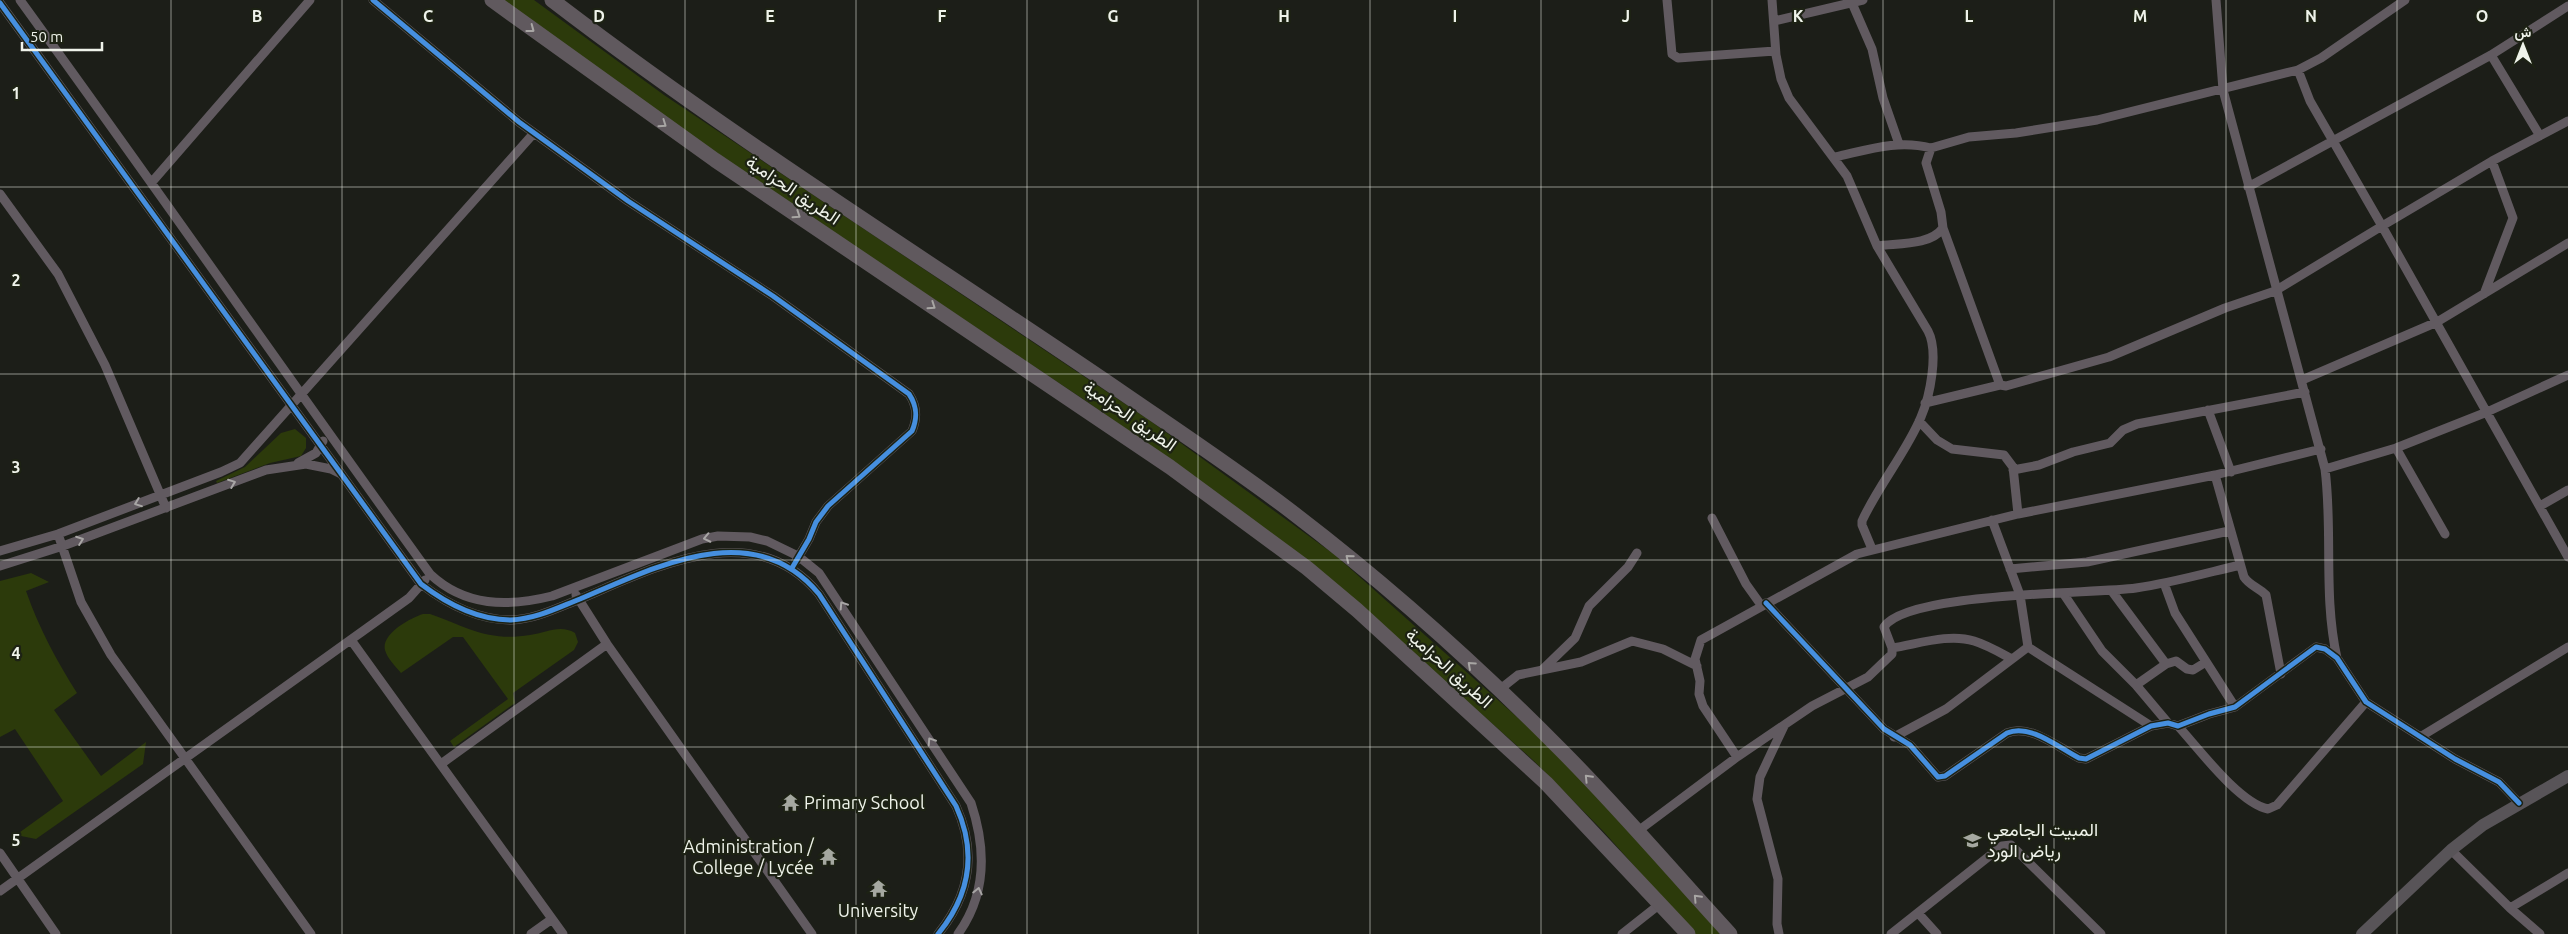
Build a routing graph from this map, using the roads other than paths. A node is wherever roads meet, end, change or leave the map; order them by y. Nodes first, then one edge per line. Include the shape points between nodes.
1 (20, 0) edge
2 (310, 0) edge
3 (373, 0) edge
4 (492, 0) edge
5 (552, 0) edge
6 (1667, 0) edge
7 (1772, 0) edge
8 (1863, 0) edge
9 (2216, 0) edge
10 (2403, 1) edge
11 (0, 3) edge
12 (1852, 3) junction
13 (2568, 6) edge
14 (1774, 20) junction
15 (1776, 51) junction
16 (2491, 55) junction
17 (2298, 70) junction
18 (2223, 90) junction
19 (2568, 122) edge
20 (534, 133) junction
21 (2540, 136) junction
22 (2334, 140) junction
23 (1899, 144) junction
24 (1931, 148) junction
25 (1835, 157) junction
26 (2492, 161) junction
27 (152, 182) junction
28 (2248, 187) junction
29 (0, 194) edge
30 (2382, 226) junction
31 (1943, 228) junction
32 (2568, 243) edge
33 (1877, 246) junction
34 (2275, 291) junction
35 (2484, 294) junction
36 (2437, 322) junction
37 (2568, 375) edge
38 (2302, 380) junction
39 (2000, 385) junction
40 (2305, 392) junction
41 (301, 394) junction
42 (292, 403) junction
43 (1925, 403) junction
44 (2208, 410) junction
45 (2487, 412) junction
46 (1919, 421) junction
47 (324, 427) junction
48 (322, 445) junction
49 (2396, 448) junction
50 (2321, 450) junction
51 (293, 464) junction
52 (2325, 468) junction
53 (2013, 470) junction
54 (2231, 472) junction
55 (344, 476) junction
56 (2215, 476) junction
57 (2568, 490) edge
58 (160, 495) junction
59 (2540, 506) junction
60 (166, 508) junction
61 (2018, 514) junction
62 (1712, 518) dead end
63 (1992, 520) junction
64 (2229, 531) junction
65 (58, 534) junction
66 (2445, 534) dead end
67 (63, 546) junction
68 (1872, 549) junction
69 (0, 551) edge
70 (1637, 554) dead end
71 (798, 556) junction
72 (2568, 557) edge
73 (2240, 564) junction
74 (0, 566) edge
75 (792, 568) junction
76 (2010, 569) junction
77 (430, 574) junction
78 (2164, 583) junction
79 (421, 584) junction
80 (573, 588) junction
81 (2111, 590) junction
82 (2063, 593) junction
83 (2020, 595) junction
84 (579, 599) junction
85 (1764, 604) junction
86 (351, 640) junction
87 (606, 644) junction
88 (2028, 647) junction
89 (2568, 647) edge
90 (1892, 648) junction
91 (2010, 658) junction
92 (2337, 658) junction
93 (2206, 662) junction
94 (2166, 664) junction
95 (1697, 666) junction
96 (1543, 670) junction
97 (2281, 674) junction
98 (2136, 685) junction
99 (1846, 689) junction
100 (1499, 690) junction
101 (2366, 702) junction
102 (2234, 707) junction
103 (2168, 723) junction
104 (1785, 724) junction
105 (2151, 726) junction
106 (2178, 726) junction
107 (1894, 737) junction
108 (2420, 737) junction
109 (1737, 757) junction
110 (186, 760) junction
111 (441, 764) junction
112 (2568, 776) edge
113 (2519, 803) junction
114 (1638, 831) junction
115 (2451, 850) junction
116 (0, 853) edge
117 (2568, 873) edge
118 (17, 879) junction
119 (0, 891) edge
120 (1660, 904) junction
121 (2510, 908) junction
122 (1918, 914) junction
123 (552, 919) junction
124 (56, 934) edge
125 (311, 934) edge
126 (530, 934) edge
127 (563, 934) edge
128 (812, 934) edge
129 (938, 934) edge
130 (958, 934) edge
131 (1622, 934) edge
132 (1688, 934) edge
133 (1730, 934) edge
134 (1779, 934) edge
135 (1891, 934) edge
136 (1937, 934) edge
137 (2101, 934) edge
138 (2362, 934) edge
139 (2540, 934) edge

1 - 27 street
2 - 27 street
3 - 20 street
4 -> 120 highway, الطريق الحزامية via 715,160 1170,466 1307,568 1546,782
100 -> 5 highway, الطريق الحزامية via 1370,575 1280,504 1020,322 673,90
6 - 15 street via 1672,54 1678,58
7 - 14 street
8 - 12 street
9 - 18 street
10 - 17 street via 2321,58
11 - 42 street
12 - 14 street
12 - 23 street via 1872,49 1883,98
13 - 16 street
14 - 15 street
15 - 25 street via 1788,98
16 - 21 street
16 - 22 street
17 - 18 street
17 - 22 street via 2310,101
18 - 24 street via 2097,120 1969,137
18 - 28 street
19 - 21 street
20 - 41 street
20 - 71 street via 628,201 773,296 909,394 915,403 912,431 828,506
21 - 26 street
22 - 28 street
22 - 30 street
23 - 24 street
23 - 25 street
24 - 31 street via 1926,163
25 - 33 street via 1847,176
26 - 30 street
26 - 35 street via 2513,218
27 - 41 street
28 - 34 street
29 - 58 street via 58,274 105,365
30 - 34 street
30 - 36 street
31 - 33 street via 1938,235 1925,240
31 - 39 street
32 - 35 street
33 - 43 street via 1931,338 1932,368
34 - 38 street
34 - 39 street via 2225,308 2109,357
35 - 36 street
36 - 38 street
36 - 45 street
37 - 45 street
38 - 40 street
39 - 43 street
40 - 44 street
40 - 50 street
41 - 42 street
41 - 47 street
42 - 48 street
42 - 58 street via 240,463
43 - 46 street
44 - 53 street via 2137,424 2123,430 2110,442
44 - 54 street
45 - 49 street
45 - 59 street
46 - 53 street via 1943,445 1964,452 1999,453 2007,458
46 - 68 street via 1862,520
47 - 48 street
47 - 77 street
48 - 51 street via 308,458
48 - 55 street
49 - 52 street
49 - 66 street
50 - 52 street
50 - 54 street
51 - 55 street via 319,466
60 -> 51 street via 266,470
52 - 92 street via 2330,627
53 - 61 street
54 - 56 street
55 - 79 street
56 - 61 street
56 - 64 street
57 - 59 street
58 - 60 street
58 -> 65 street
59 - 72 street
67 -> 60 street
61 - 63 street
62 - 85 street via 1746,584
63 - 68 street
63 - 76 street
64 - 73 street
64 - 76 street via 2087,562
65 - 67 street
65 - 69 street
67 - 74 street
67 - 110 street via 82,602 99,637
68 - 85 street
70 - 96 street via 1589,606 1575,638
71 - 75 street
71 -> 80 street via 750,537 718,536 702,539
130 -> 71 street via 975,904 981,878 980,834 970,803 830,585
73 - 78 street
73 - 97 street via 2250,585 2266,595
75 - 84 street via 748,552 712,552 653,570
75 - 129 street via 819,594 964,822 969,853 966,880 958,904
76 - 83 street
77 - 79 street
77 - 80 street via 454,592 488,603 528,602
78 - 81 street
78 - 93 street via 2175,613
79 - 84 street via 472,614 495,619 526,618
79 - 86 street via 409,598
80 - 84 street
81 - 82 street
81 - 94 street
82 - 83 street
82 - 98 street via 2102,651
83 - 88 street
83 - 90 street via 1920,608 1896,616 1884,627
84 - 87 street
85 - 95 street via 1701,640 1697,649
85 - 99 street
86 - 110 street
86 - 111 street
87 - 111 street
87 - 128 street
88 - 91 street
88 - 105 street
89 - 108 street
90 - 91 street via 1964,638
90 - 99 street via 1890,658 1868,678
91 - 107 street via 1946,709
92 - 97 street via 2326,649 2316,647
92 - 101 street
93 - 94 street via 2193,670 2176,661
93 - 102 street
94 - 98 street
95 - 96 street via 1663,649 1632,641 1581,662
95 - 109 street via 1702,706
96 - 100 street via 1518,675
97 - 102 street
98 - 103 street
99 - 104 street
99 - 107 street
114 -> 100 highway, الطريق الحزامية via 1562,750
101 - 106 street via 2277,805 2268,809 2255,805 2226,780
101 - 108 street
102 - 106 street
103 - 105 street
103 - 106 street
104 - 109 street
104 - 134 street via 1760,777 1757,799 1778,880
105 - 107 street via 2086,759 2078,758 2028,731 2012,731 1940,777 1910,745
108 - 113 street via 2499,782
109 - 114 street
110 - 118 street
110 - 125 street
111 - 123 street
112 - 113 main road
113 - 115 main road
133 -> 114 highway, الطريق الحزامية
115 - 121 street
115 - 138 main road
116 - 118 street
117 - 121 street
118 - 119 street
118 - 124 street
120 - 131 street
120 - 132 highway, الطريق الحزامية
121 - 139 street
122 - 135 street
122 - 136 street
122 - 137 street via 2002,846 2011,844
123 - 126 street
123 - 127 street

